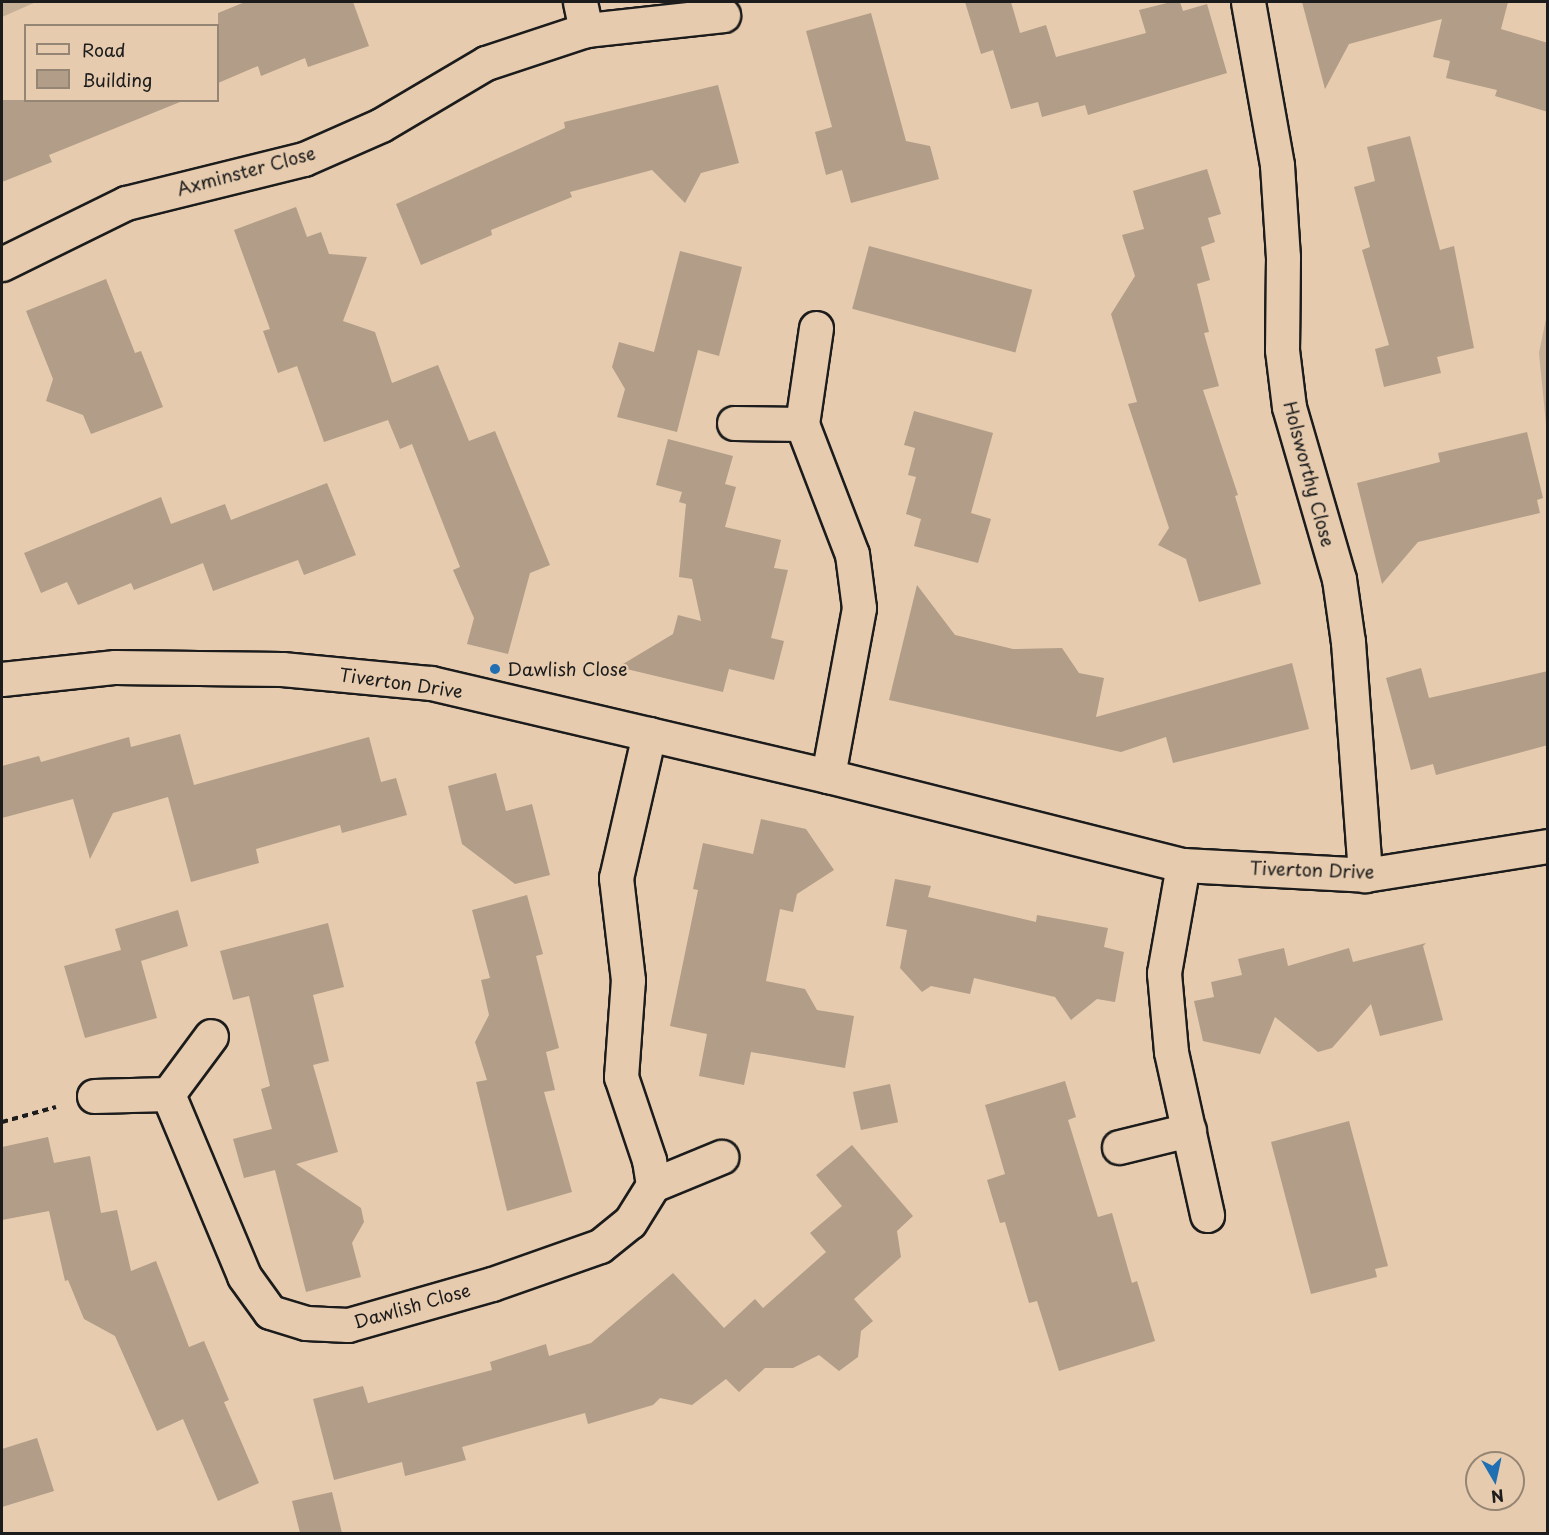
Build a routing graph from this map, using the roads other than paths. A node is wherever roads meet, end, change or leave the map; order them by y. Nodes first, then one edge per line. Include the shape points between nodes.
1 (1248, 2) edge
2 (723, 15) dead end
3 (583, 16) edge
4 (2, 264) edge
5 (816, 328) dead end
6 (734, 423) dead end
7 (802, 424) junction
8 (2, 679) edge
9 (649, 734) junction
10 (828, 776) junction
11 (1548, 846) edge
12 (1183, 865) junction
13 (1365, 875) junction
14 (211, 1036) dead end
15 (168, 1094) junction
16 (94, 1096) road end
17 (1189, 1130) junction
18 (1119, 1147) dead end
19 (721, 1157) dead end
20 (653, 1185) junction
21 (1207, 1215) dead end

1 - 13 street, Holsworthy Close via 1277,165 1283,257 1282,350 1289,407 1339,579 1348,642
2 - 3 street, Axminster Close
3 - 4 street, Axminster Close via 486,63 381,125 304,159 126,203
5 - 7 street
6 - 7 street
7 - 10 street via 852,554 858,585 859,608
8 - 9 street, Tiverton Drive via 115,667 282,669 431,683
9 - 10 street, Tiverton Drive
9 - 20 street via 616,878 628,980 621,1077 649,1160
10 - 12 street, Tiverton Drive
11 - 13 street, Tiverton Drive
12 - 13 street, Tiverton Drive
12 - 17 street via 1164,973 1171,1052
14 - 15 street
15 - 16 street
15 - 20 street, Dawlish Close via 254,1295 270,1312 306,1323 348,1325 492,1284 600,1246 630,1222
17 - 18 street
17 - 21 street
19 - 20 street

